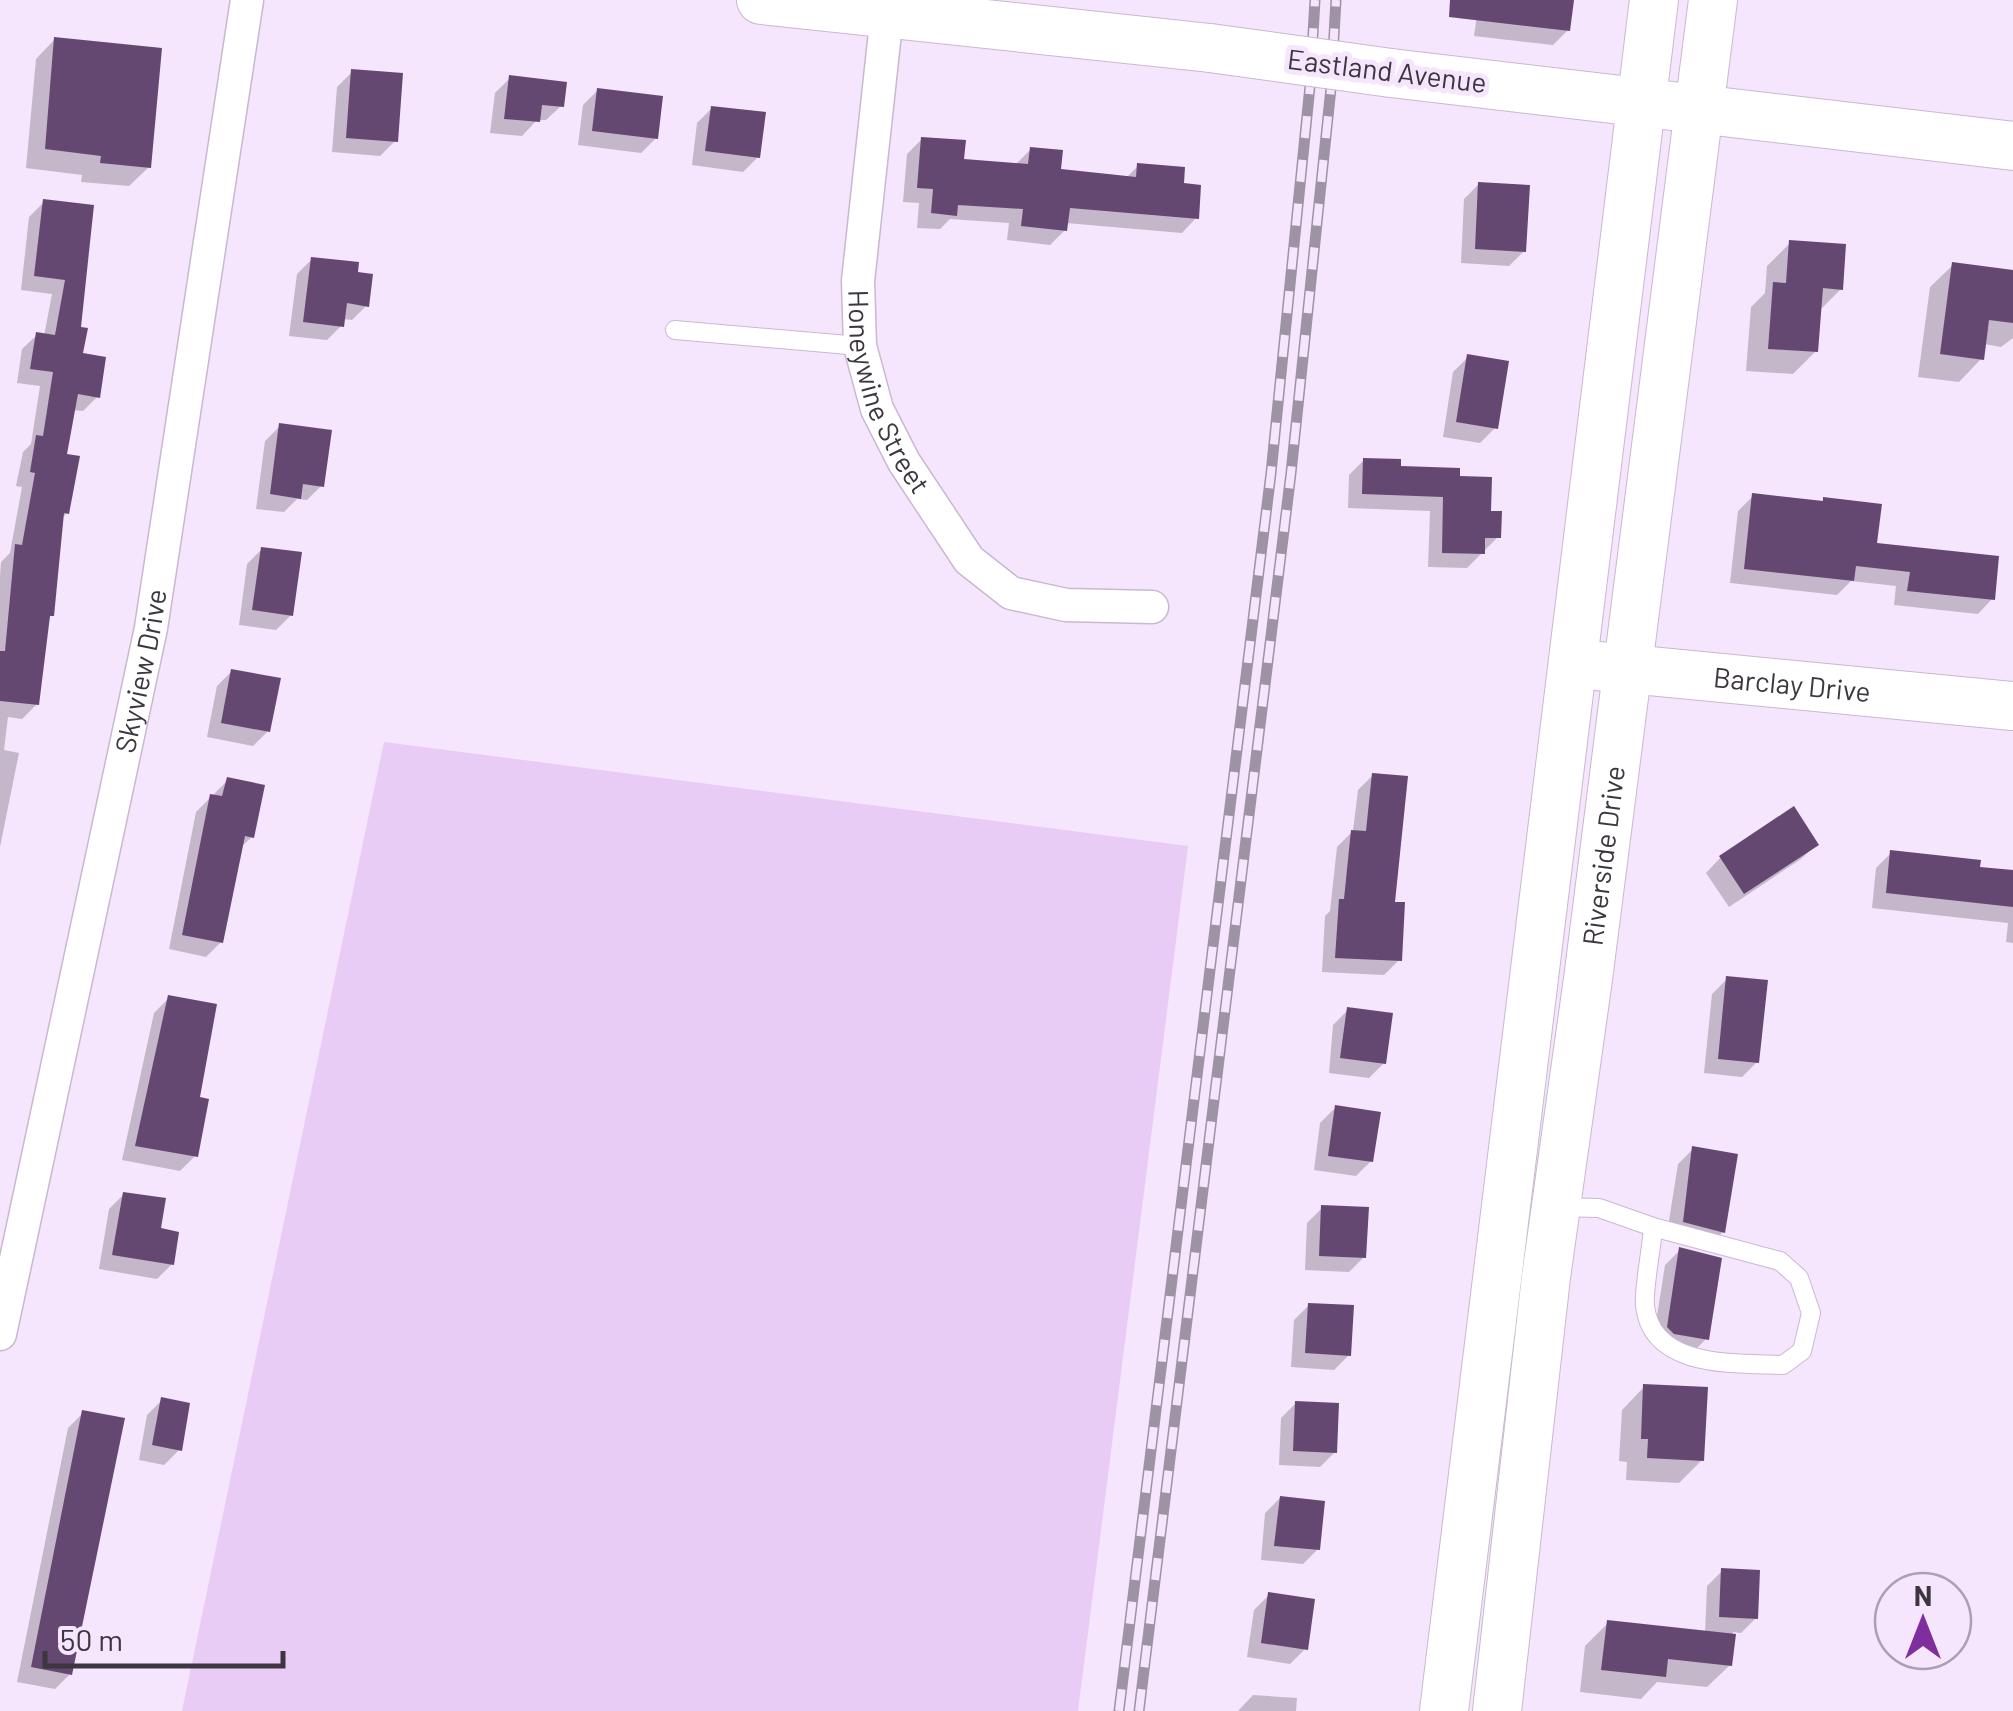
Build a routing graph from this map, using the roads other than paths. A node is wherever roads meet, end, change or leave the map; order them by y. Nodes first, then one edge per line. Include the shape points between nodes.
1 (247, 0) edge
2 (760, 0) edge
3 (1654, 0) edge
4 (1713, 0) edge
5 (887, 14) junction
6 (1021, 14) edge
7 (1640, 102) junction
8 (1700, 111) junction
9 (2013, 146) edge
10 (675, 330) dead end
11 (860, 346) junction
12 (1152, 607) dead end
13 (1570, 663) junction
14 (1628, 670) junction
15 (2013, 706) edge
16 (1556, 1207) junction
17 (1653, 1228) junction
18 (0, 1334) edge
19 (1444, 1711) edge
20 (1497, 1711) edge

1 - 18 street, Skyview Drive via 151,628
2 - 5 street, Eastland Avenue
3 - 7 street, Riverside Drive
4 - 8 street, Riverside Drive
5 - 6 street, Eastland Avenue
5 - 11 street, Honeywine Street via 858,281
6 - 7 street, Eastland Avenue, bridge via 1210,48
7 - 8 street, Eastland Avenue
7 - 13 street, Riverside Drive
8 - 9 street, Eastland Avenue
8 - 14 street, Riverside Drive
10 - 11 lane
11 - 12 street, Honeywine Street via 877,409 912,476 970,560 1011,593 1066,606
13 - 14 street, Barclay Drive
13 - 19 street, Riverside Drive
14 - 15 street, Barclay Drive
14 - 16 street, Riverside Drive
16 - 17 lane via 1599,1208
16 - 20 street, Riverside Drive
17 - 17 lane via 1780,1261 1799,1278 1812,1313 1802,1350 1783,1365 1684,1355 1662,1345 1644,1304

